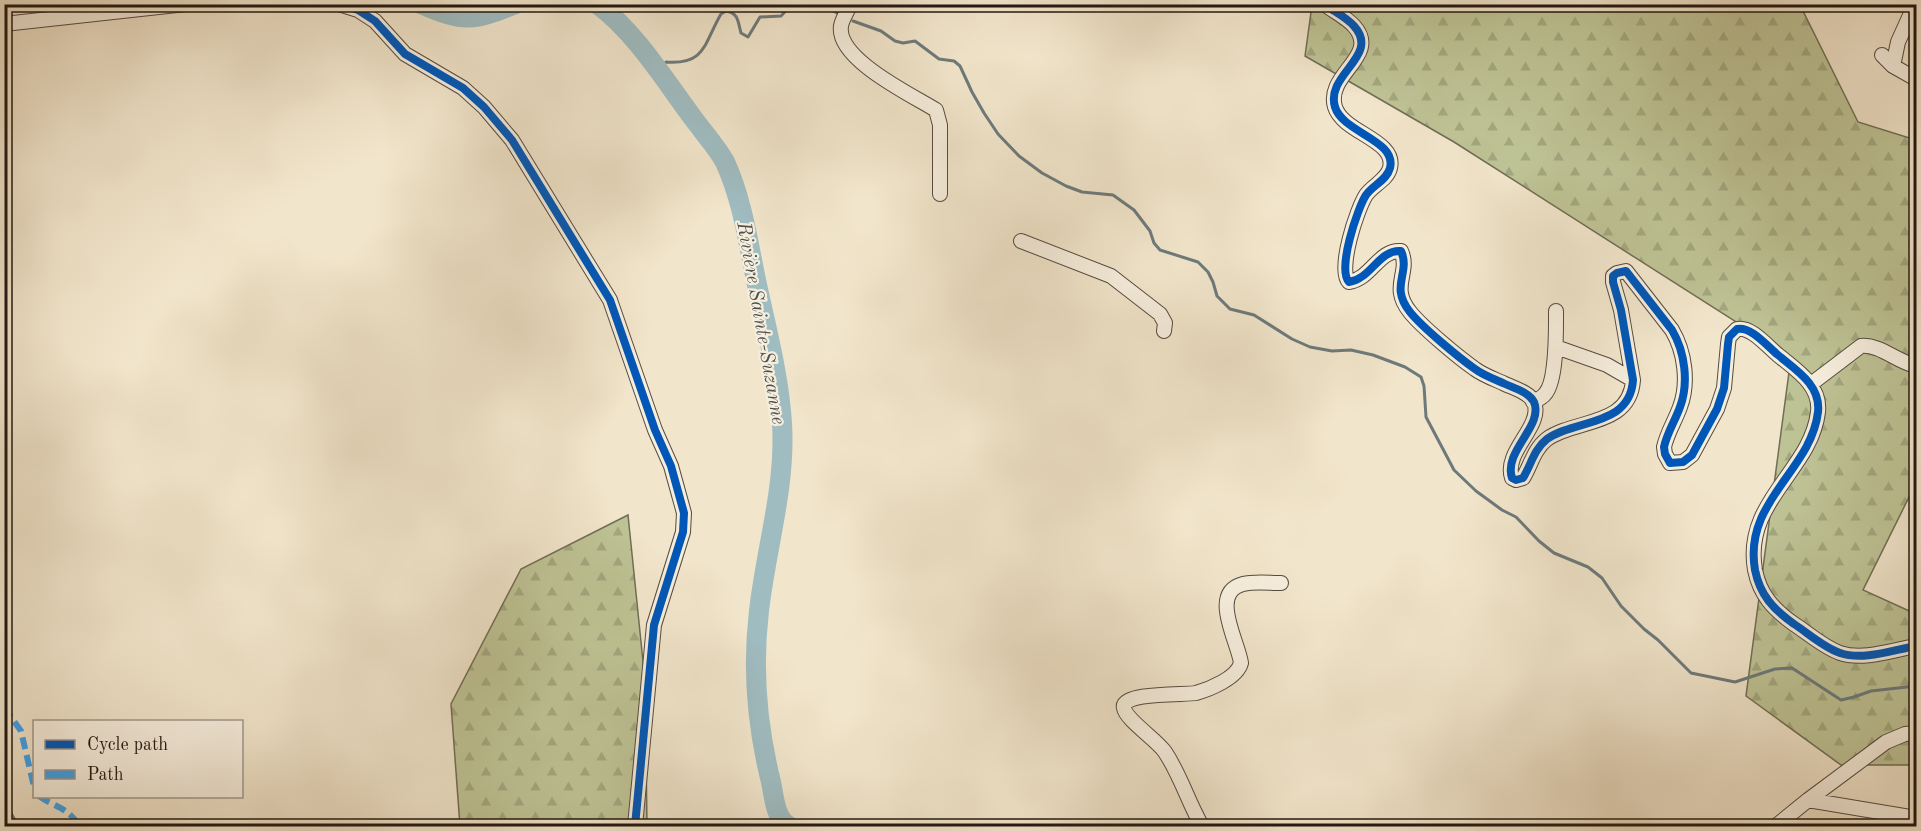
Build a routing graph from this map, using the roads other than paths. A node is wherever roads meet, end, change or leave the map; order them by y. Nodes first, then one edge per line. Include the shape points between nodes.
1 (186, 4) edge
2 (339, 4) edge
3 (850, 4) edge
4 (1061, 4) edge
5 (1066, 4) edge
6 (1324, 4) edge
7 (1912, 11) dead end
8 (4, 24) edge
9 (1882, 55) dead end
10 (1893, 66) junction
11 (1917, 79) edge
12 (939, 194) dead end
13 (1020, 241) dead end
14 (1556, 311) dead end
15 (1164, 331) dead end
16 (1556, 347) junction
17 (1917, 366) edge
18 (1633, 380) junction
19 (1811, 384) junction
20 (1533, 402) junction
21 (1281, 583) dead end
22 (1917, 646) edge
23 (1917, 733) edge
24 (1808, 800) junction
25 (1917, 818) edge
26 (1886, 820) edge
27 (635, 826) edge
28 (1202, 826) edge
29 (1776, 826) edge

1 - 8 street
2 - 27 street via 375,21 405,54 463,87 512,140 610,300 655,430 672,466 684,513 683,532 654,625
3 - 12 street via 841,26 850,52 936,110 940,125
4 - 5 street
6 - 20 street via 1353,25 1362,42 1362,50 1336,85 1335,108 1343,121 1376,141 1391,159 1389,171 1361,205 1346,255 1347,280 1362,278 1387,254 1401,251 1401,296 1416,319 1476,369 1530,396
7 - 10 street via 1898,42
9 - 10 street
10 - 11 street
13 - 15 street via 1111,276 1160,314
14 - 16 street
16 - 18 street via 1607,365
16 - 20 street via 1550,387
17 - 19 street via 1861,346
18 - 19 street via 1613,282 1613,276 1624,271 1672,330 1682,355 1686,383 1666,440 1665,454 1670,463 1683,462 1692,455 1717,410 1724,388 1728,344 1737,329 1746,329
18 - 20 street via 1623,406 1545,441 1523,478 1516,480 1510,462 1534,417
19 - 22 street via 1817,398 1815,424 1757,527 1754,550 1759,586 1775,610 1839,653 1866,655
21 - 28 street via 1241,584 1228,598 1226,612 1241,663 1235,673 1196,693 1138,697 1124,703 1128,716 1160,745 1175,768
23 - 24 street via 1892,739
24 - 26 street
24 - 29 street
25 - 26 street

